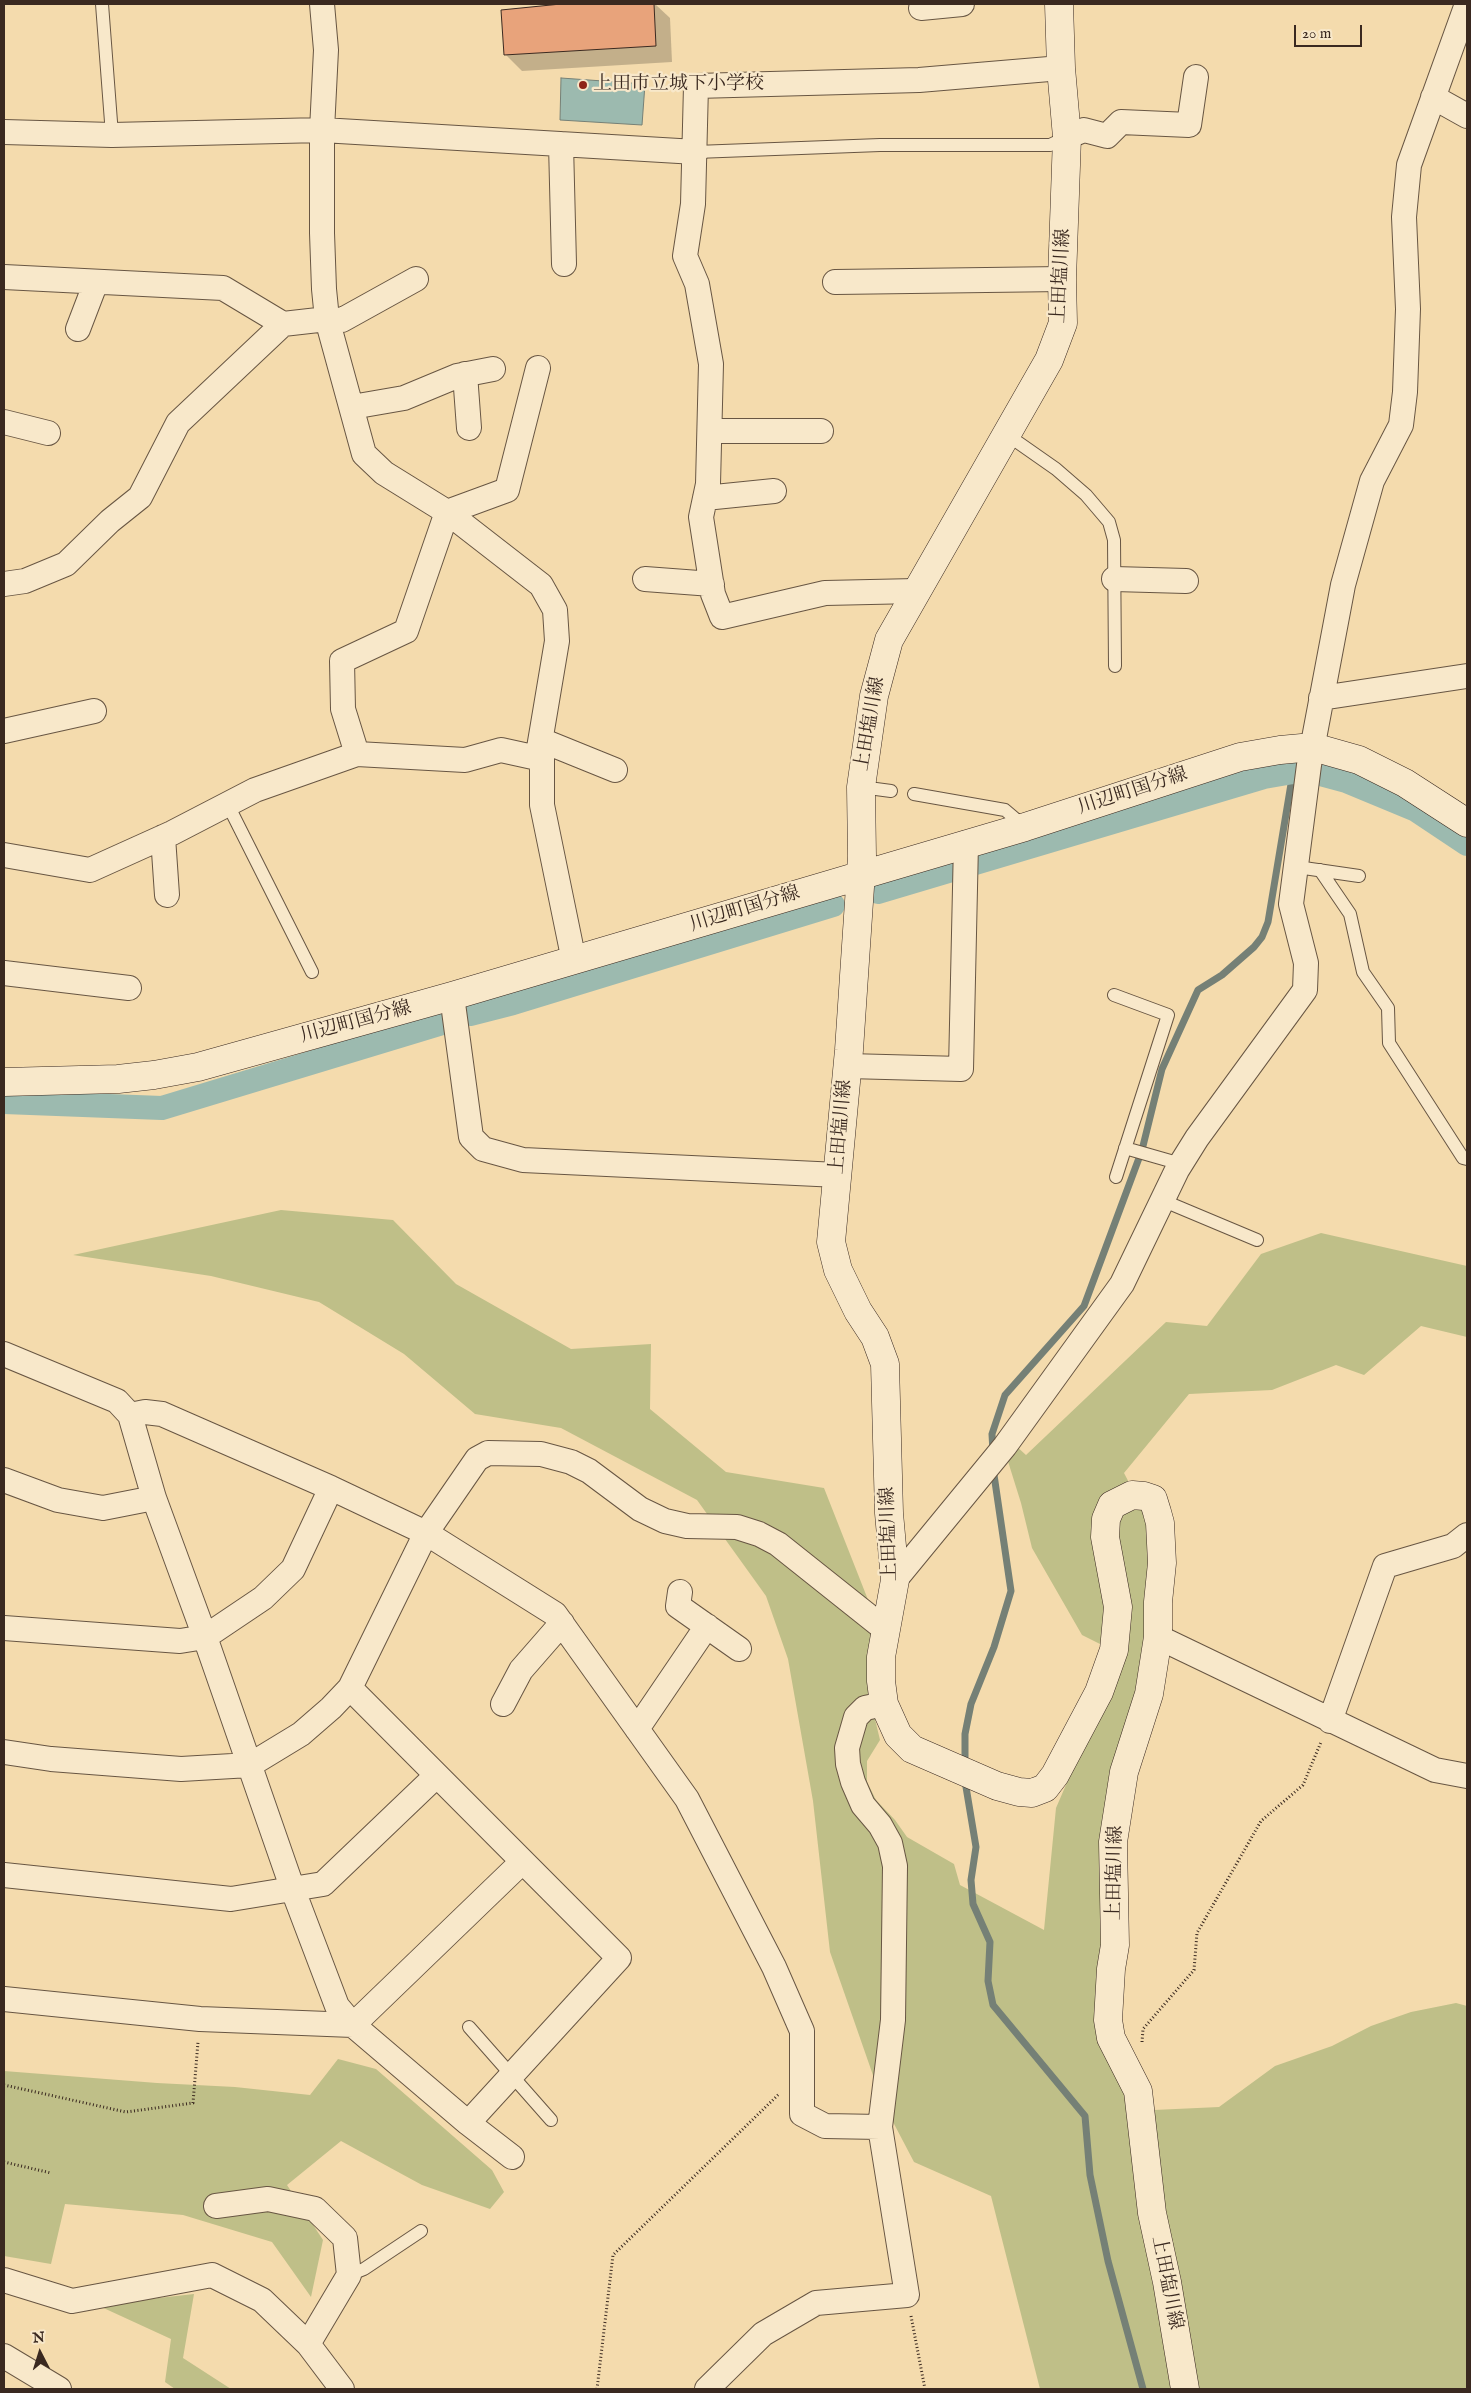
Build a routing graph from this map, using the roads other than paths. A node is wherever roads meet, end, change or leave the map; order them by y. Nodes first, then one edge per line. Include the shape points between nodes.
1 (102, 4) edge
2 (322, 4) edge
3 (962, 4) edge
4 (1059, 4) edge
5 (1467, 4) edge
6 (921, 8) dead end
7 (1060, 68) junction
8 (1196, 77) dead end
9 (1433, 97) junction
10 (1467, 116) edge
11 (322, 130) junction
12 (4, 132) edge
13 (112, 134) junction
14 (1067, 137) junction
15 (561, 144) junction
16 (696, 152) junction
17 (564, 264) dead end
18 (4, 278) edge
19 (416, 279) dead end
20 (1062, 279) junction
21 (96, 282) junction
22 (835, 282) dead end
23 (327, 319) junction
24 (283, 324) junction
25 (78, 329) dead end
26 (538, 368) dead end
27 (493, 369) dead end
28 (465, 374) junction
29 (352, 407) junction
30 (4, 422) edge
31 (469, 428) dead end
32 (711, 430) junction
33 (820, 431) dead end
34 (48, 433) dead end
35 (1006, 434) junction
36 (774, 491) dead end
37 (705, 498) junction
38 (448, 512) junction
39 (645, 579) dead end
40 (1114, 579) junction
41 (1186, 581) dead end
42 (4, 584) edge
43 (712, 584) junction
44 (916, 591) junction
45 (1115, 666) dead end
46 (1467, 676) edge
47 (1320, 698) junction
48 (94, 711) dead end
49 (4, 731) edge
50 (541, 750) junction
51 (357, 754) junction
52 (1309, 765) junction
53 (615, 770) dead end
54 (861, 787) junction
55 (891, 791) dead end
56 (914, 794) dead end
57 (228, 805) junction
58 (1467, 823) edge
59 (1025, 827) junction
60 (163, 837) junction
61 (966, 843) junction
62 (4, 855) edge
63 (1308, 869) junction
64 (859, 876) junction
65 (1359, 876) dead end
66 (167, 895) dead end
67 (574, 961) junction
68 (312, 972) dead end
69 (4, 973) edge
70 (129, 988) dead end
71 (1114, 995) dead end
72 (452, 996) junction
73 (848, 1066) junction
74 (4, 1082) edge
75 (1126, 1148) junction
76 (1467, 1159) edge
77 (1181, 1164) junction
78 (838, 1175) junction
79 (1116, 1177) dead end
80 (1164, 1201) junction
81 (1257, 1240) dead end
82 (4, 1354) edge
83 (130, 1415) junction
84 (4, 1480) edge
85 (331, 1488) junction
86 (154, 1498) junction
87 (426, 1533) junction
88 (1467, 1535) edge
89 (895, 1580) junction
90 (680, 1592) dead end
91 (562, 1623) junction
92 (707, 1626) junction
93 (4, 1628) edge
94 (886, 1630) junction
95 (206, 1637) junction
96 (1158, 1637) junction
97 (740, 1649) dead end
98 (350, 1688) junction
99 (503, 1704) dead end
100 (884, 1704) junction
101 (1330, 1721) junction
102 (637, 1729) junction
103 (4, 1752) edge
104 (250, 1764) junction
105 (436, 1776) junction
106 (1467, 1776) edge
107 (522, 1862) junction
108 (4, 1874) edge
109 (293, 1890) junction
110 (4, 1998) edge
111 (353, 2025) junction
112 (469, 2027) dead end
113 (511, 2076) junction
114 (551, 2120) dead end
115 (468, 2123) junction
116 (880, 2128) junction
117 (512, 2157) dead end
118 (216, 2206) dead end
119 (421, 2231) dead end
120 (349, 2275) junction
121 (4, 2280) edge
122 (308, 2344) junction
123 (4, 2356) edge
124 (59, 2389) edge
125 (342, 2389) edge
126 (707, 2389) edge
127 (1185, 2389) edge

1 - 13 lane
2 - 11 street via 326,50
3 - 6 street
4 - 7 main road, 上田塩川線
5 - 9 street
7 - 14 main road, 上田塩川線
7 - 16 street via 919,80 696,86
8 - 14 street via 1189,125 1121,122 1107,136 1084,130
9 - 10 street
9 - 47 street via 1409,165 1404,217 1408,309 1401,425 1372,481 1343,585
11 - 13 street
11 - 15 street
11 - 23 street
12 - 13 street
14 - 16 lane via 1050,145 880,145
14 - 20 main road, 上田塩川線
15 - 16 street
15 - 17 street
16 - 32 street via 694,204 685,256 697,284 705,323 711,364
18 - 21 street
19 - 23 street via 342,320
20 - 22 street
20 - 35 main road, 上田塩川線 via 1063,323 1049,360
21 - 24 street via 223,288
21 - 25 street
23 - 24 street
23 - 29 street
24 - 42 street via 178,423 140,497 66,564 24,582
26 - 38 street via 507,490
27 - 28 street
28 - 29 street via 404,398
28 - 31 street
29 - 38 street via 364,454 384,473
30 - 34 street
32 - 33 street
32 - 37 street
35 - 40 lane via 1056,469 1086,495 1109,522 1114,540
35 - 44 main road, 上田塩川線
36 - 37 street
37 - 43 street via 701,517
38 - 50 street via 541,586 554,610 557,641
38 - 51 street via 406,631 342,661 343,709
39 - 43 street
40 - 41 street
40 - 45 lane
43 - 44 street via 722,617 826,593
44 - 54 main road, 上田塩川線 via 889,640 874,696
46 - 47 street
47 - 52 street
48 - 49 street
50 - 51 street via 501,750 465,760
50 - 53 street
50 - 67 street via 542,805
51 - 57 street via 255,790
52 - 58 main road, 川辺町国分線 via 1359,760 1405,783
52 - 59 main road, 川辺町国分線 via 1280,750 1240,757
52 - 63 street
54 - 55 lane
54 - 64 main road, 上田塩川線 via 862,857
56 - 59 lane via 1005,810
57 - 60 street
57 - 68 lane
59 - 61 main road, 川辺町国分線
60 - 62 street via 90,870
60 - 66 street
61 - 64 main road, 川辺町国分線
61 - 73 street via 961,1069
63 - 65 lane
63 - 76 lane via 1350,914 1363,972 1388,1008 1389,1043 1463,1158
63 - 77 street via 1291,904 1306,963 1304,990
64 - 67 main road, 川辺町国分線
64 - 73 main road, 上田塩川線
67 - 72 main road, 川辺町国分線
69 - 70 street
71 - 75 lane via 1168,1015
72 - 74 main road, 川辺町国分線 via 198,1067 118,1079
72 - 78 street via 471,1137 483,1149 523,1160
73 - 78 main road, 上田塩川線
75 - 77 lane
75 - 79 lane
77 - 80 street
78 - 89 main road, 上田塩川線 via 831,1242 838,1270 858,1312 875,1337 885,1364 889,1513
80 - 81 lane
80 - 89 street via 1122,1284 1004,1446
82 - 83 street via 117,1401
83 - 85 street via 145,1412 162,1414
83 - 86 street
84 - 86 street via 58,1500 103,1508
85 - 87 street
85 - 95 street via 292,1568 263,1598
86 - 95 street
87 - 91 street via 555,1614
87 - 94 street via 477,1459 488,1453 541,1454 571,1462 640,1509 665,1521 687,1526 737,1527 778,1544
87 - 98 street
88 - 101 street via 1453,1546 1385,1566
89 - 94 main road, 上田塩川線
90 - 92 street via 678,1606
91 - 99 street via 521,1670
91 - 102 street
92 - 97 street
92 - 102 street
93 - 95 street via 180,1641
94 - 100 main road, 上田塩川線 via 882,1657
95 - 104 street
96 - 100 main road, 上田塩川線 via 1162,1563 1160,1523 1153,1499 1132,1495 1112,1505 1106,1519 1105,1537 1118,1607 1114,1650 1099,1692 1045,1788 1032,1793 997,1786 912,1749 898,1735
96 - 101 street
96 - 127 main road, 上田塩川線 via 1149,1694 1124,1772 1113,1842 1114,1945 1108,2020 1111,2038 1138,2091 1152,2213
98 - 104 street via 301,1734
98 - 105 street
100 - 116 street via 865,1708 856,1718 848,1748 853,1782 863,1805 890,1843 896,1866 893,2020
101 - 106 street via 1435,1770
102 - 116 street via 687,1799 774,1967 802,2031 802,2114 825,2126
103 - 104 street via 182,1769
104 - 109 street
105 - 107 street
105 - 109 street via 323,1884
107 - 111 street
107 - 113 street via 619,1958
108 - 109 street via 231,1899
109 - 111 street via 336,2006
110 - 111 street via 200,2019
111 - 115 street
112 - 113 lane
113 - 114 lane
113 - 115 street
115 - 117 street
116 - 126 street via 907,2295 816,2303 763,2334
118 - 120 street via 268,2199 315,2209 344,2238
119 - 120 lane via 364,2269
120 - 122 street
121 - 122 street via 72,2301 212,2275 262,2300
122 - 125 street
123 - 124 street

